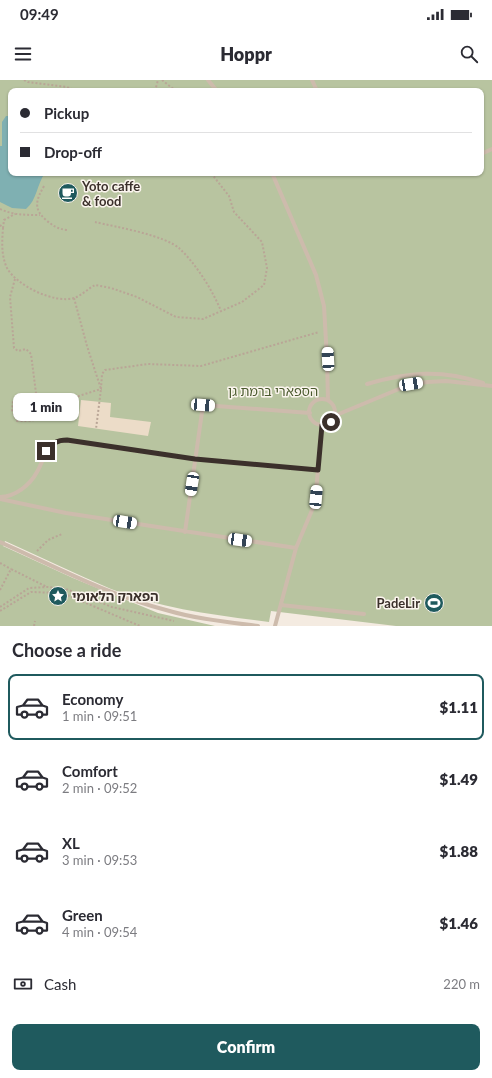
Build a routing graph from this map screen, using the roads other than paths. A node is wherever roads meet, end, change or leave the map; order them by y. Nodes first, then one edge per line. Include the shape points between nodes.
1 (208, 80) edge
2 (215, 88) edge
3 (273, 176) edge
4 (367, 384) dead end
5 (492, 386) edge
6 (328, 400) junction
7 (310, 413) junction
8 (334, 416) junction
9 (322, 425) junction
10 (195, 459) junction
11 (318, 470) junction
12 (0, 498) edge
13 (185, 532) junction
14 (0, 542) edge
15 (296, 548) junction
16 (281, 605) junction
17 (364, 614) dead end
18 (258, 626) edge
19 (275, 626) edge

1 - 2 lane
3 - 6 lane via 316,275 324,306
4 - 5 lane via 428,373 473,380
5 - 8 lane via 446,381 411,384
6 - 7 lane via 315,401
6 - 8 lane via 334,406
7 - 9 lane via 312,420
7 - 10 lane via 203,405
8 - 9 lane via 331,422
9 - 11 lane
10 - 11 lane
10 - 12 lane via 57,441 48,447 38,472 30,482 14,494
10 - 13 lane
11 - 15 lane via 315,503
12 - 13 lane via 66,513
13 - 15 lane
14 - 18 lane via 110,592 166,610 213,621
15 - 16 lane
16 - 17 lane
16 - 19 lane

